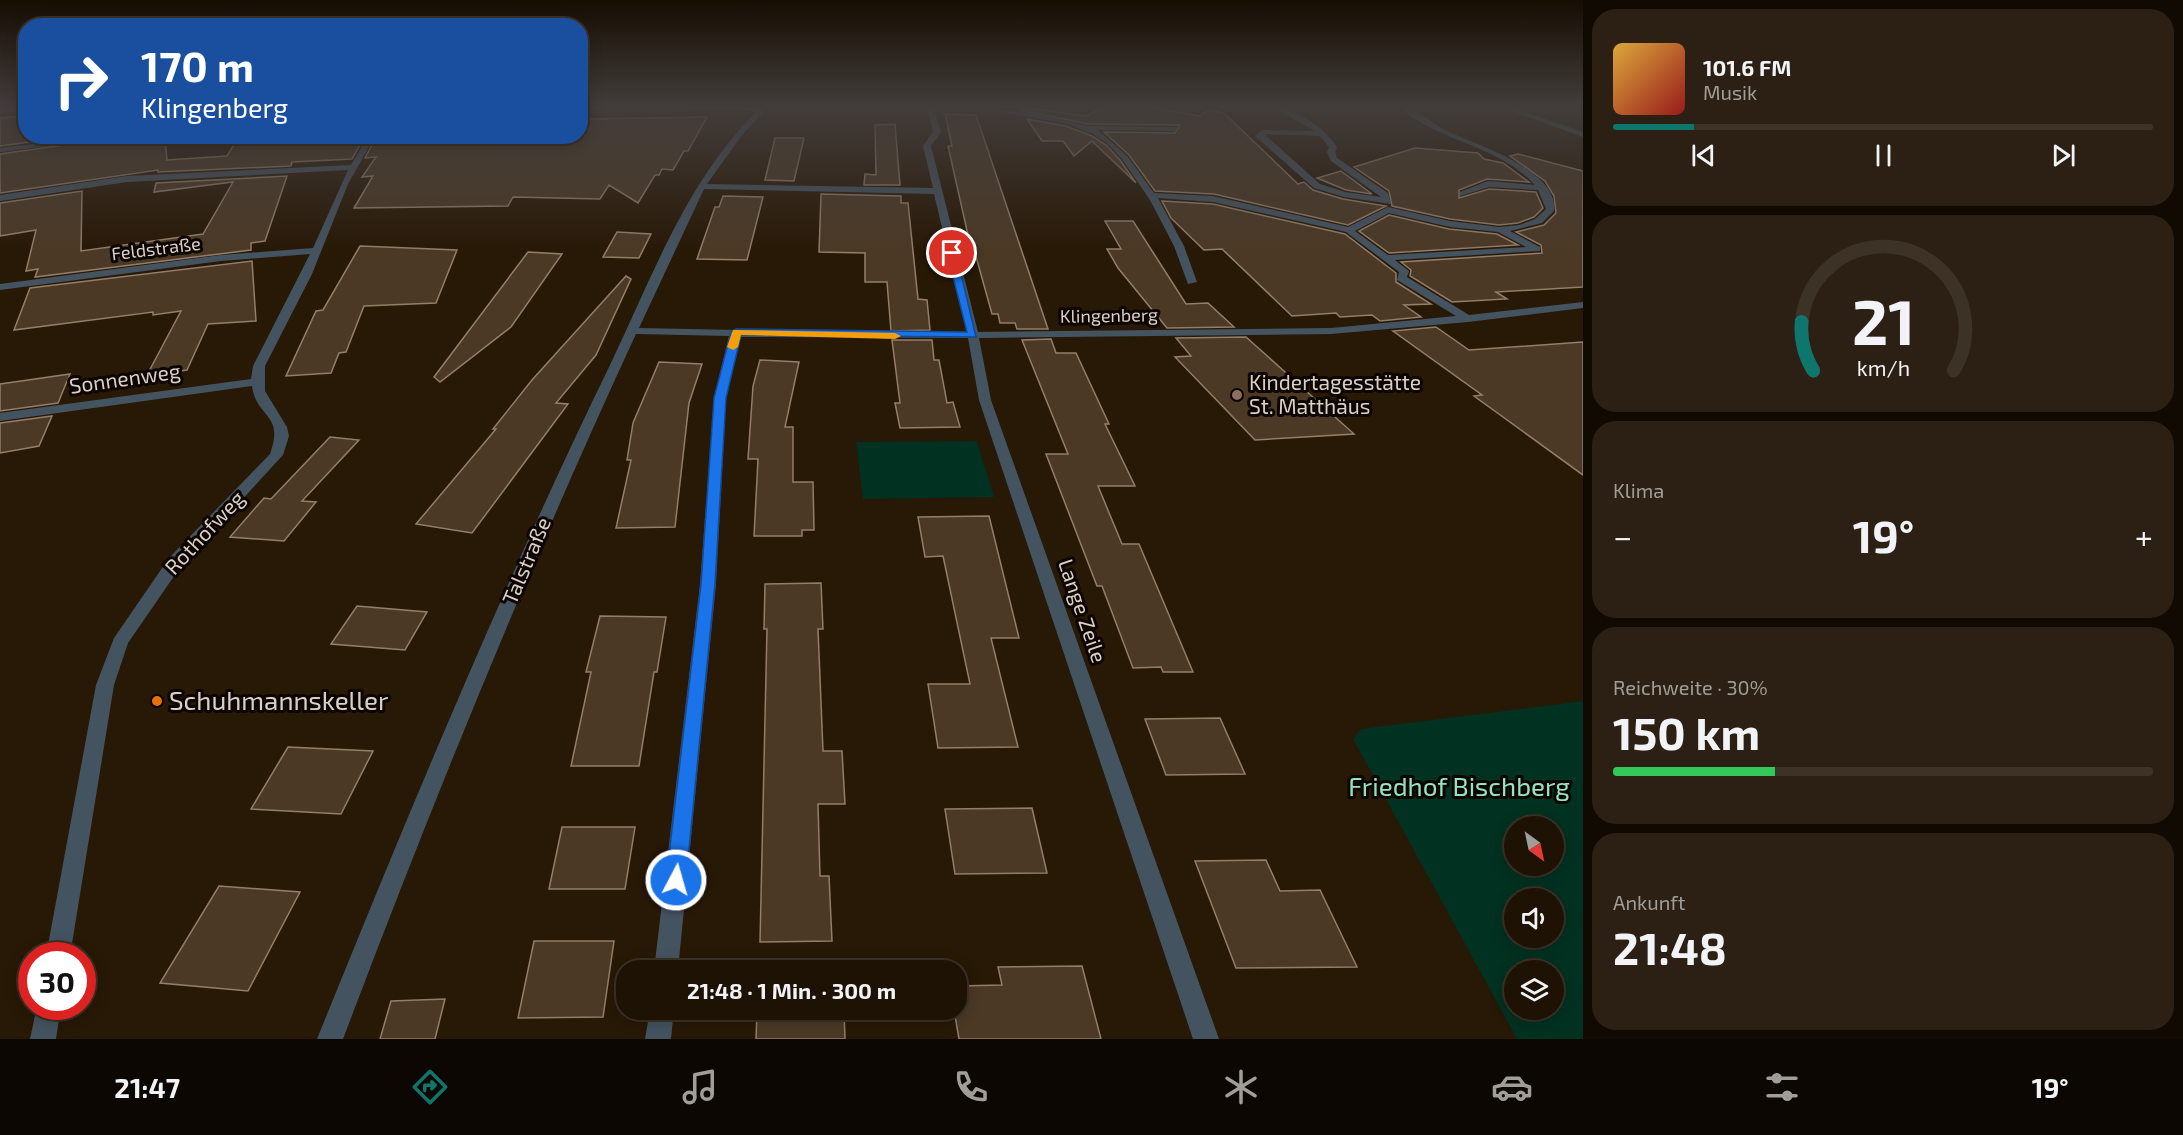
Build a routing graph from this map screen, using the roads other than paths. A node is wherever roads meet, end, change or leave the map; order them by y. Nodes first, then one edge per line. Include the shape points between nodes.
1 (360, 155) edge
2 (721, 155) edge
3 (929, 155) edge
4 (1122, 155) edge
5 (1282, 155) edge
6 (1332, 155) edge
7 (1498, 155) edge
8 (354, 166) junction
9 (701, 186) junction
10 (1543, 188) junction
11 (936, 191) junction
12 (1462, 194) dead end
13 (1152, 195) junction
14 (0, 198) edge
15 (1387, 200) junction
16 (1388, 210) junction
17 (1349, 230) junction
18 (1501, 230) junction
19 (317, 251) junction
20 (1387, 258) junction
21 (1192, 282) dead end
22 (0, 288) edge
23 (1583, 305) edge
24 (1468, 319) junction
25 (634, 330) junction
26 (736, 332) junction
27 (973, 335) junction
28 (255, 382) junction
29 (0, 417) edge
30 (60, 942) edge
31 (667, 960) edge
32 (46, 1020) edge
33 (661, 1020) edge
34 (43, 1039) edge
35 (330, 1039) edge
36 (658, 1039) edge
37 (1206, 1039) edge

1 - 8 street
2 - 9 street, Talstraße
3 - 11 street, Lange Zeile
4 - 13 street
5 - 15 street via 1317,186
6 - 15 street
7 - 10 street via 1519,165
8 - 14 street via 127,179
8 - 19 street
9 - 11 street
9 - 25 street, Talstraße
10 - 12 street via 1488,184
10 - 18 street via 1551,209 1546,218 1526,227
11 - 27 street, Lange Zeile
13 - 17 street via 1212,199
13 - 21 street via 1189,264
15 - 16 street
16 - 17 street
16 - 18 street
17 - 20 street
18 - 20 street via 1537,249
19 - 22 street, Feldstraße via 221,258
19 - 28 street via 259,366
20 - 24 street via 1404,271 1401,278
23 - 24 street, Klingenberg
24 - 27 street, Klingenberg via 1331,331
25 - 26 street, Klingenberg
25 - 35 street, Talstraße via 554,495
26 - 27 street, Klingenberg
26 - 31 street via 720,398 708,584
27 - 37 street, Lange Zeile via 985,400
28 - 29 street, Sonnenweg
28 - 30 street, Rothofweg via 258,395 282,435 276,455 175,562 120,642 105,685
32 - 34 street
33 - 36 street

